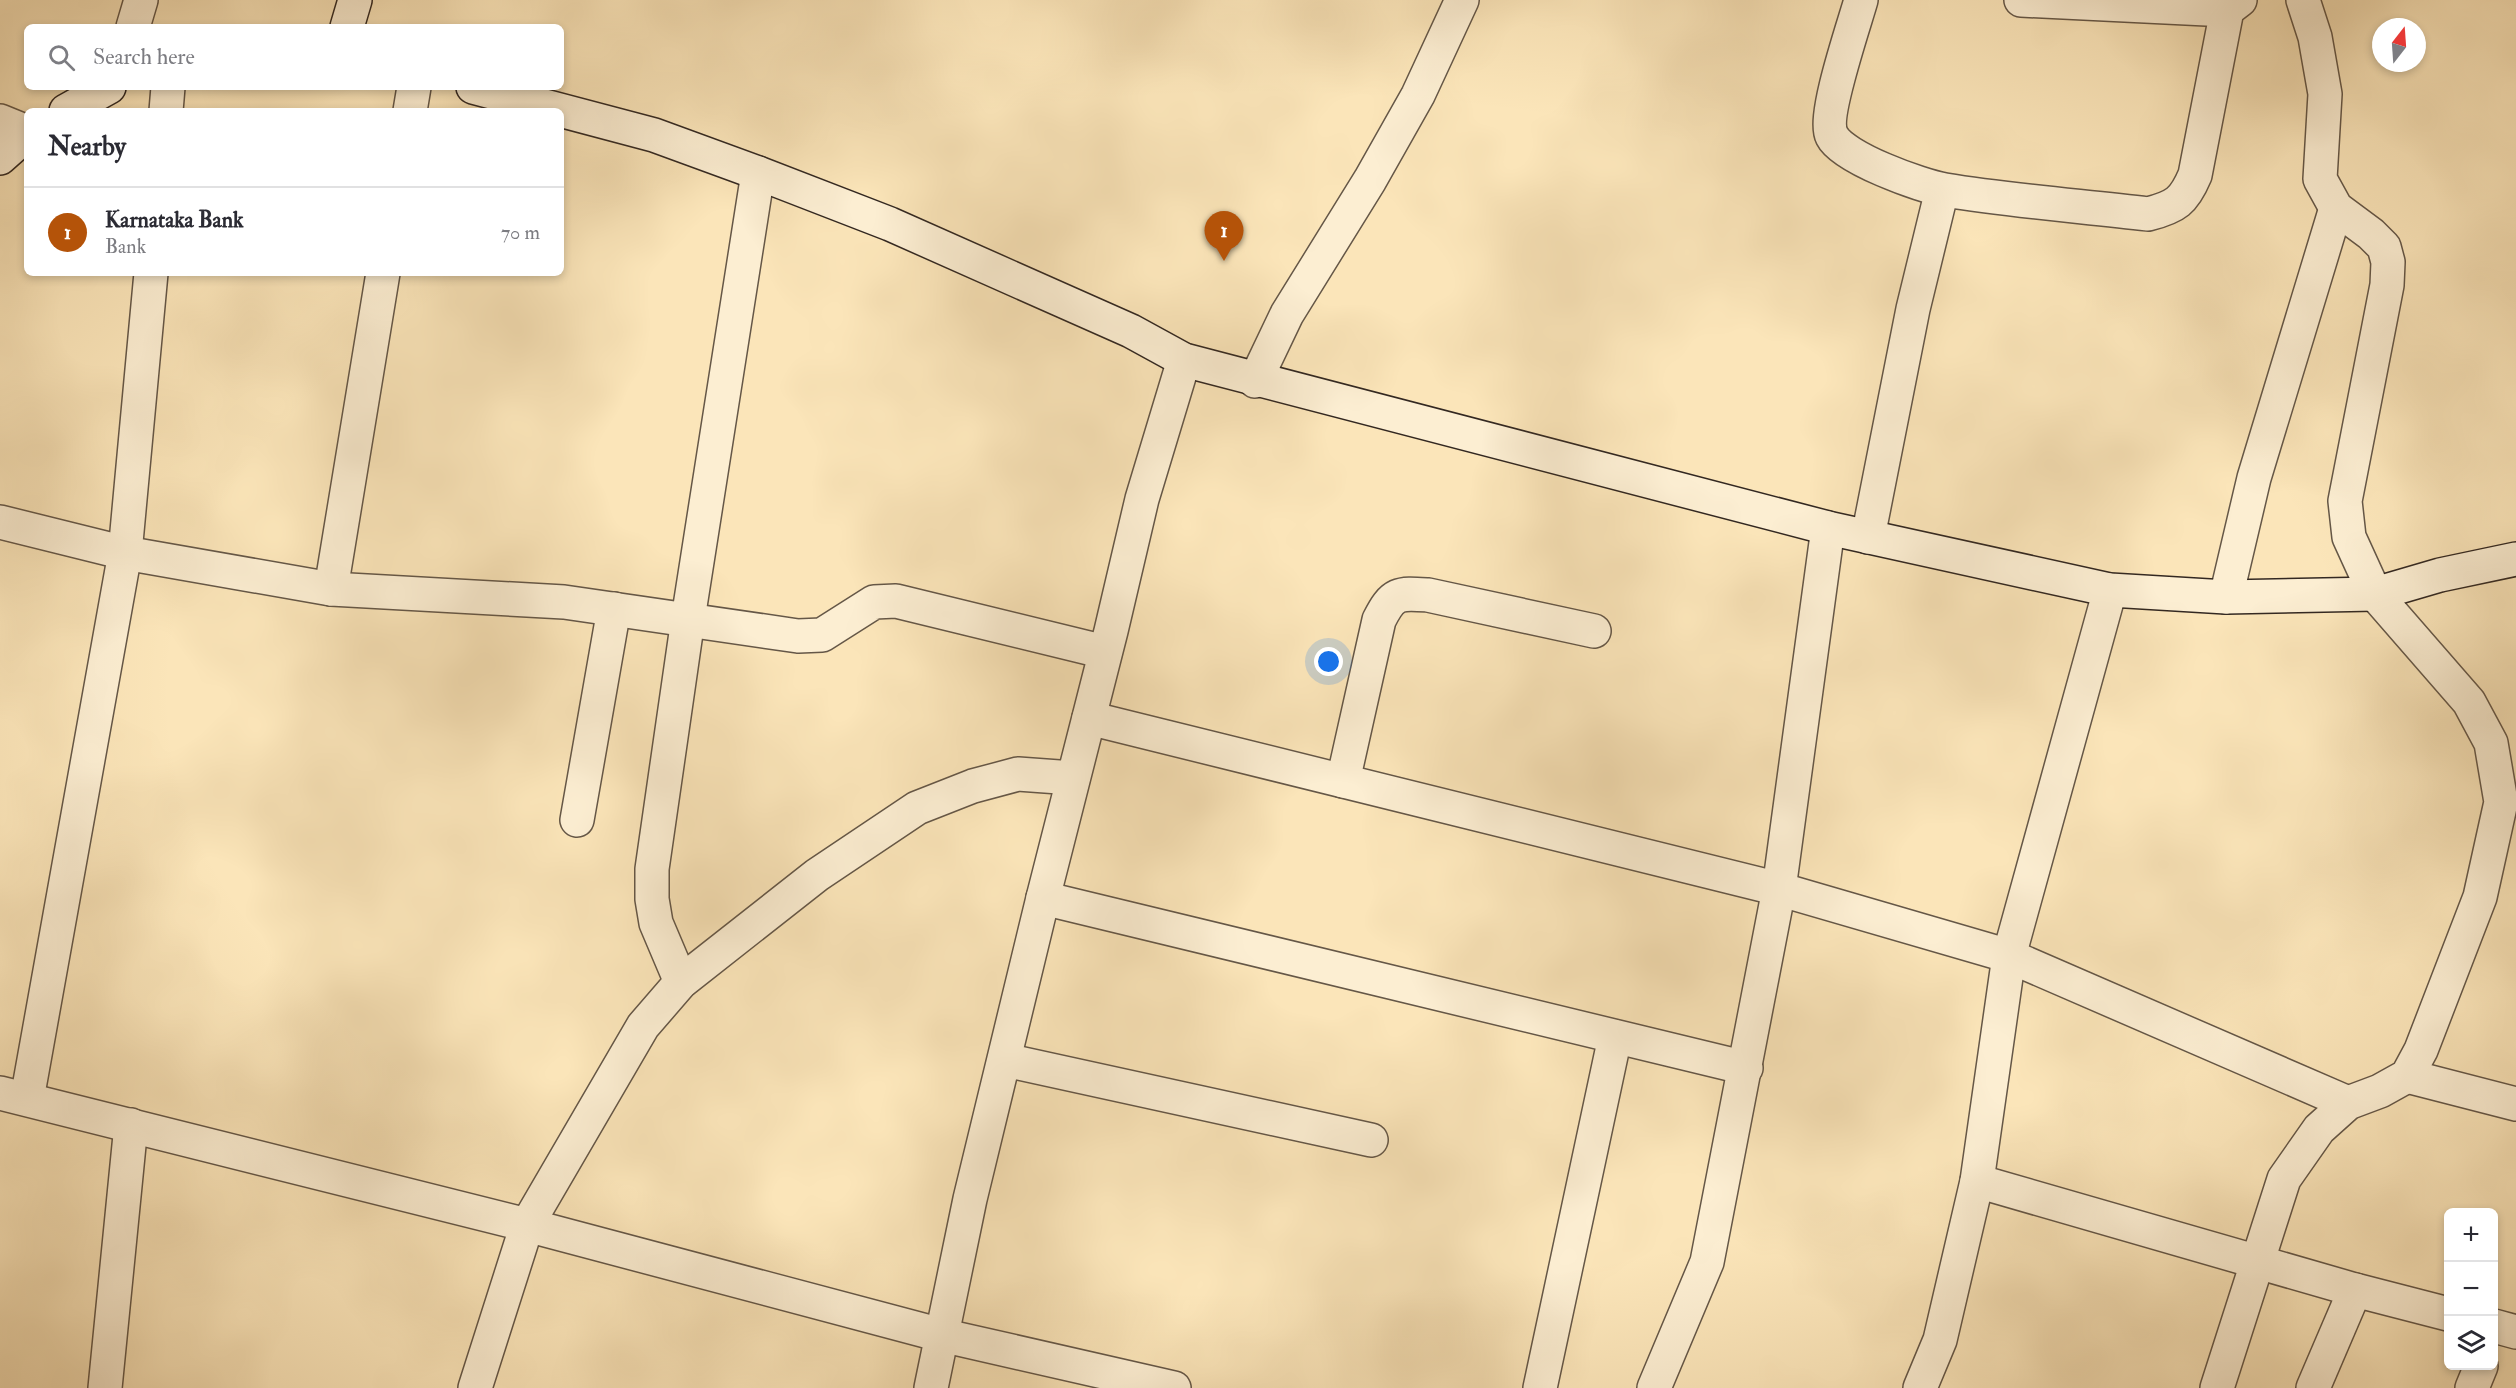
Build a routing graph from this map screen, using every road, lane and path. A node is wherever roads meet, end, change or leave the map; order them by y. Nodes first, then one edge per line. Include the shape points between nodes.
1 (141, 0) edge
2 (355, 0) edge
3 (1462, 0) edge
4 (1861, 0) edge
5 (2021, 0) edge
6 (2303, 0) edge
7 (2234, 5) edge
8 (135, 24) edge
9 (348, 24) edge
10 (104, 90) edge
11 (168, 90) edge
12 (414, 90) edge
13 (484, 90) edge
14 (71, 108) edge
15 (166, 108) edge
16 (410, 108) edge
17 (552, 108) edge
18 (564, 111) edge
19 (0, 121) edge
20 (24, 132) edge
21 (24, 136) edge
22 (0, 158) edge
23 (758, 173) junction
24 (1942, 190) junction
25 (2336, 208) junction
26 (151, 276) edge
27 (383, 276) edge
28 (1184, 360) junction
29 (1255, 381) junction
30 (0, 522) edge
31 (1828, 528) junction
32 (1868, 537) junction
33 (125, 553) junction
34 (2516, 559) edge
35 (331, 589) junction
36 (2110, 590) junction
37 (2375, 594) junction
38 (2226, 597) junction
39 (614, 609) junction
40 (688, 619) junction
41 (1594, 631) dead end
42 (1105, 652) junction
43 (1089, 718) junction
44 (1073, 778) junction
45 (1342, 781) junction
46 (577, 820) dead end
47 (1779, 889) junction
48 (1043, 898) junction
49 (2009, 956) junction
50 (681, 982) junction
51 (1615, 1036) junction
52 (1005, 1060) junction
53 (1746, 1068) junction
54 (2407, 1076) junction
55 (13, 1096) edge
56 (2348, 1103) junction
57 (2516, 1104) edge
58 (131, 1125) junction
59 (1371, 1140) dead end
60 (1977, 1181) junction
61 (527, 1225) junction
62 (2256, 1261) junction
63 (2355, 1290) junction
64 (2444, 1313) edge
65 (941, 1335) junction
66 (2479, 1370) edge
67 (105, 1388) edge
68 (475, 1388) edge
69 (931, 1388) edge
70 (1174, 1388) edge
71 (1540, 1388) edge
72 (1654, 1388) edge
73 (1920, 1388) edge
74 (2217, 1388) edge
75 (2313, 1388) edge
76 (2472, 1388) edge

1 - 8 street
2 - 9 street
3 - 29 street via 1418,95 1287,314
4 - 24 street via 1830,111 1831,135 1845,151 1866,163
5 - 7 street
6 - 25 street via 2315,37 2325,94 2320,179
7 - 24 street via 2195,175 2186,196 2167,209 2148,214
10 - 14 street
11 - 15 street
12 - 16 street
13 - 17 street
18 - 23 street via 654,135
19 - 20 street
21 - 22 street
23 - 28 street via 890,224 1131,331
23 - 40 street
24 - 32 street
25 - 37 street via 2384,247 2388,262 2387,285 2345,501 2349,537
25 - 38 street via 2254,478
26 - 33 street
27 - 35 street
28 - 29 street
28 - 42 street via 1142,499
29 - 31 street
30 - 33 street
31 - 32 street
31 - 47 street
32 - 36 street
33 - 35 street
33 - 55 street
34 - 37 street
35 - 39 street via 564,602
36 - 38 street
36 - 49 street
37 - 38 street
37 - 54 street via 2469,702 2491,743 2501,801 2480,897 2421,1050
39 - 40 street
39 - 46 street
40 - 42 street via 798,636 822,635 874,602 896,601
40 - 50 street via 652,869 656,923
41 - 45 street via 1428,595 1401,593 1387,603 1380,620
42 - 43 street
43 - 44 street
43 - 45 street
44 - 48 street
44 - 50 street via 1018,774 917,808 817,875
45 - 47 street
47 - 49 street
47 - 53 street
48 - 51 street
48 - 52 street
49 - 56 street
49 - 60 street
50 - 61 street via 643,1026
51 - 53 street
51 - 71 street
52 - 59 street
52 - 65 street
53 - 72 street via 1707,1262
54 - 56 street
54 - 57 street
55 - 58 street
56 - 62 street via 2319,1129 2284,1179
58 - 61 street
58 - 67 street
60 - 62 street
60 - 73 street via 1940,1340
61 - 65 street
61 - 68 street
62 - 63 street
62 - 74 street
63 - 64 street
63 - 75 street
65 - 69 street
65 - 70 street
66 - 76 street

